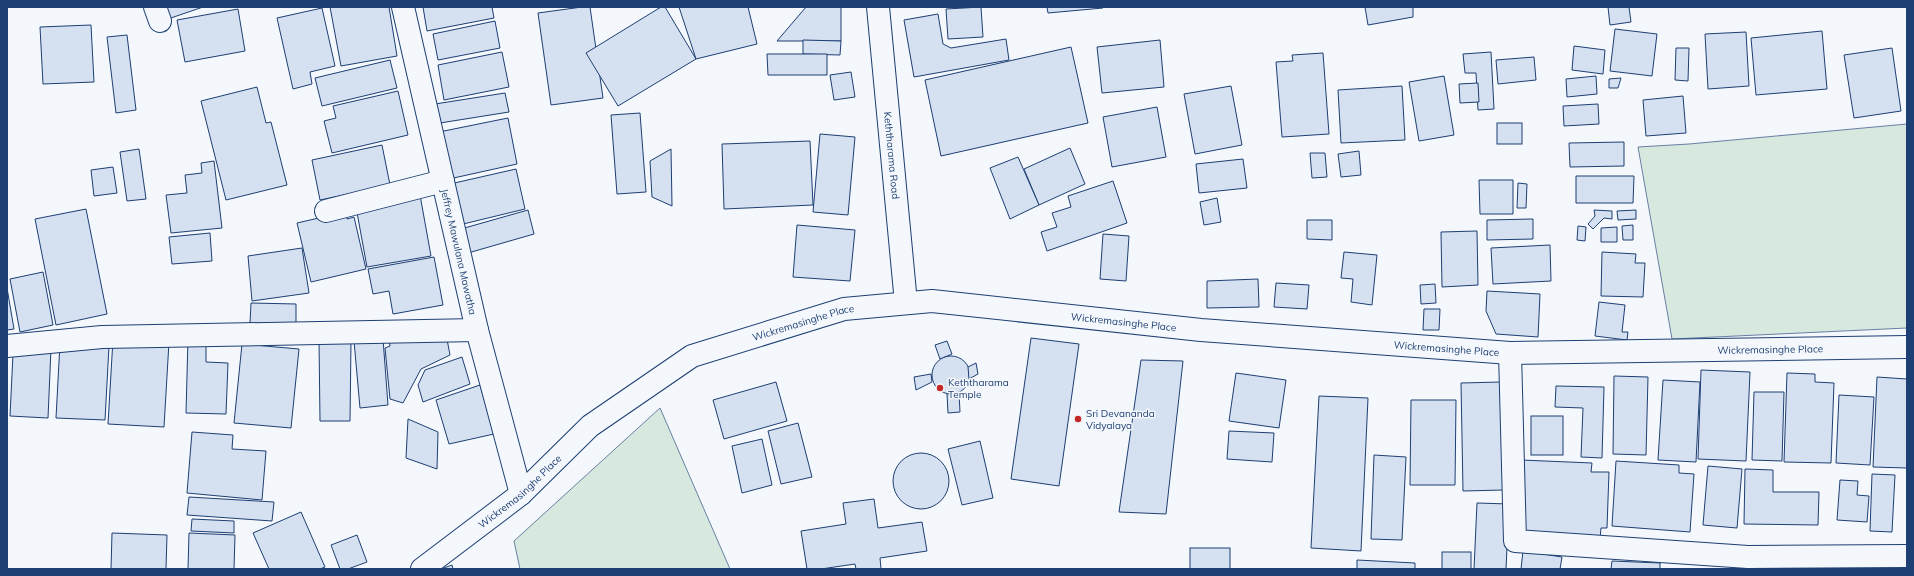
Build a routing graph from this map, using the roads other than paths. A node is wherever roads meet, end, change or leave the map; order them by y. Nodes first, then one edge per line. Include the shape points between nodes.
1 (403, 7) edge
2 (878, 7) edge
3 (443, 181) junction
4 (326, 211) dead end
5 (906, 303) junction
6 (477, 330) junction
7 (7, 346) edge
8 (1907, 347) edge
9 (1510, 353) junction
10 (521, 494) junction
11 (1907, 556) edge
12 (1748, 563) edge
13 (422, 569) edge

1 - 3 street, Jeffrey Mawulana Mawatha
2 - 5 street, Keththarama Road
3 - 4 street
3 - 6 street, Jeffrey Mawulana Mawatha
5 - 9 street, Wickremasinghe Place via 932,301 1201,330
5 - 10 street, Wickremasinghe Place via 844,309 692,356 590,426
6 - 7 street via 102,337
6 - 10 street, Jeffrey Mawulana Mawatha
8 - 9 street, Wickremasinghe Place
9 - 12 street via 1515,541
10 - 13 street, Wickremasinghe Place
11 - 12 street

